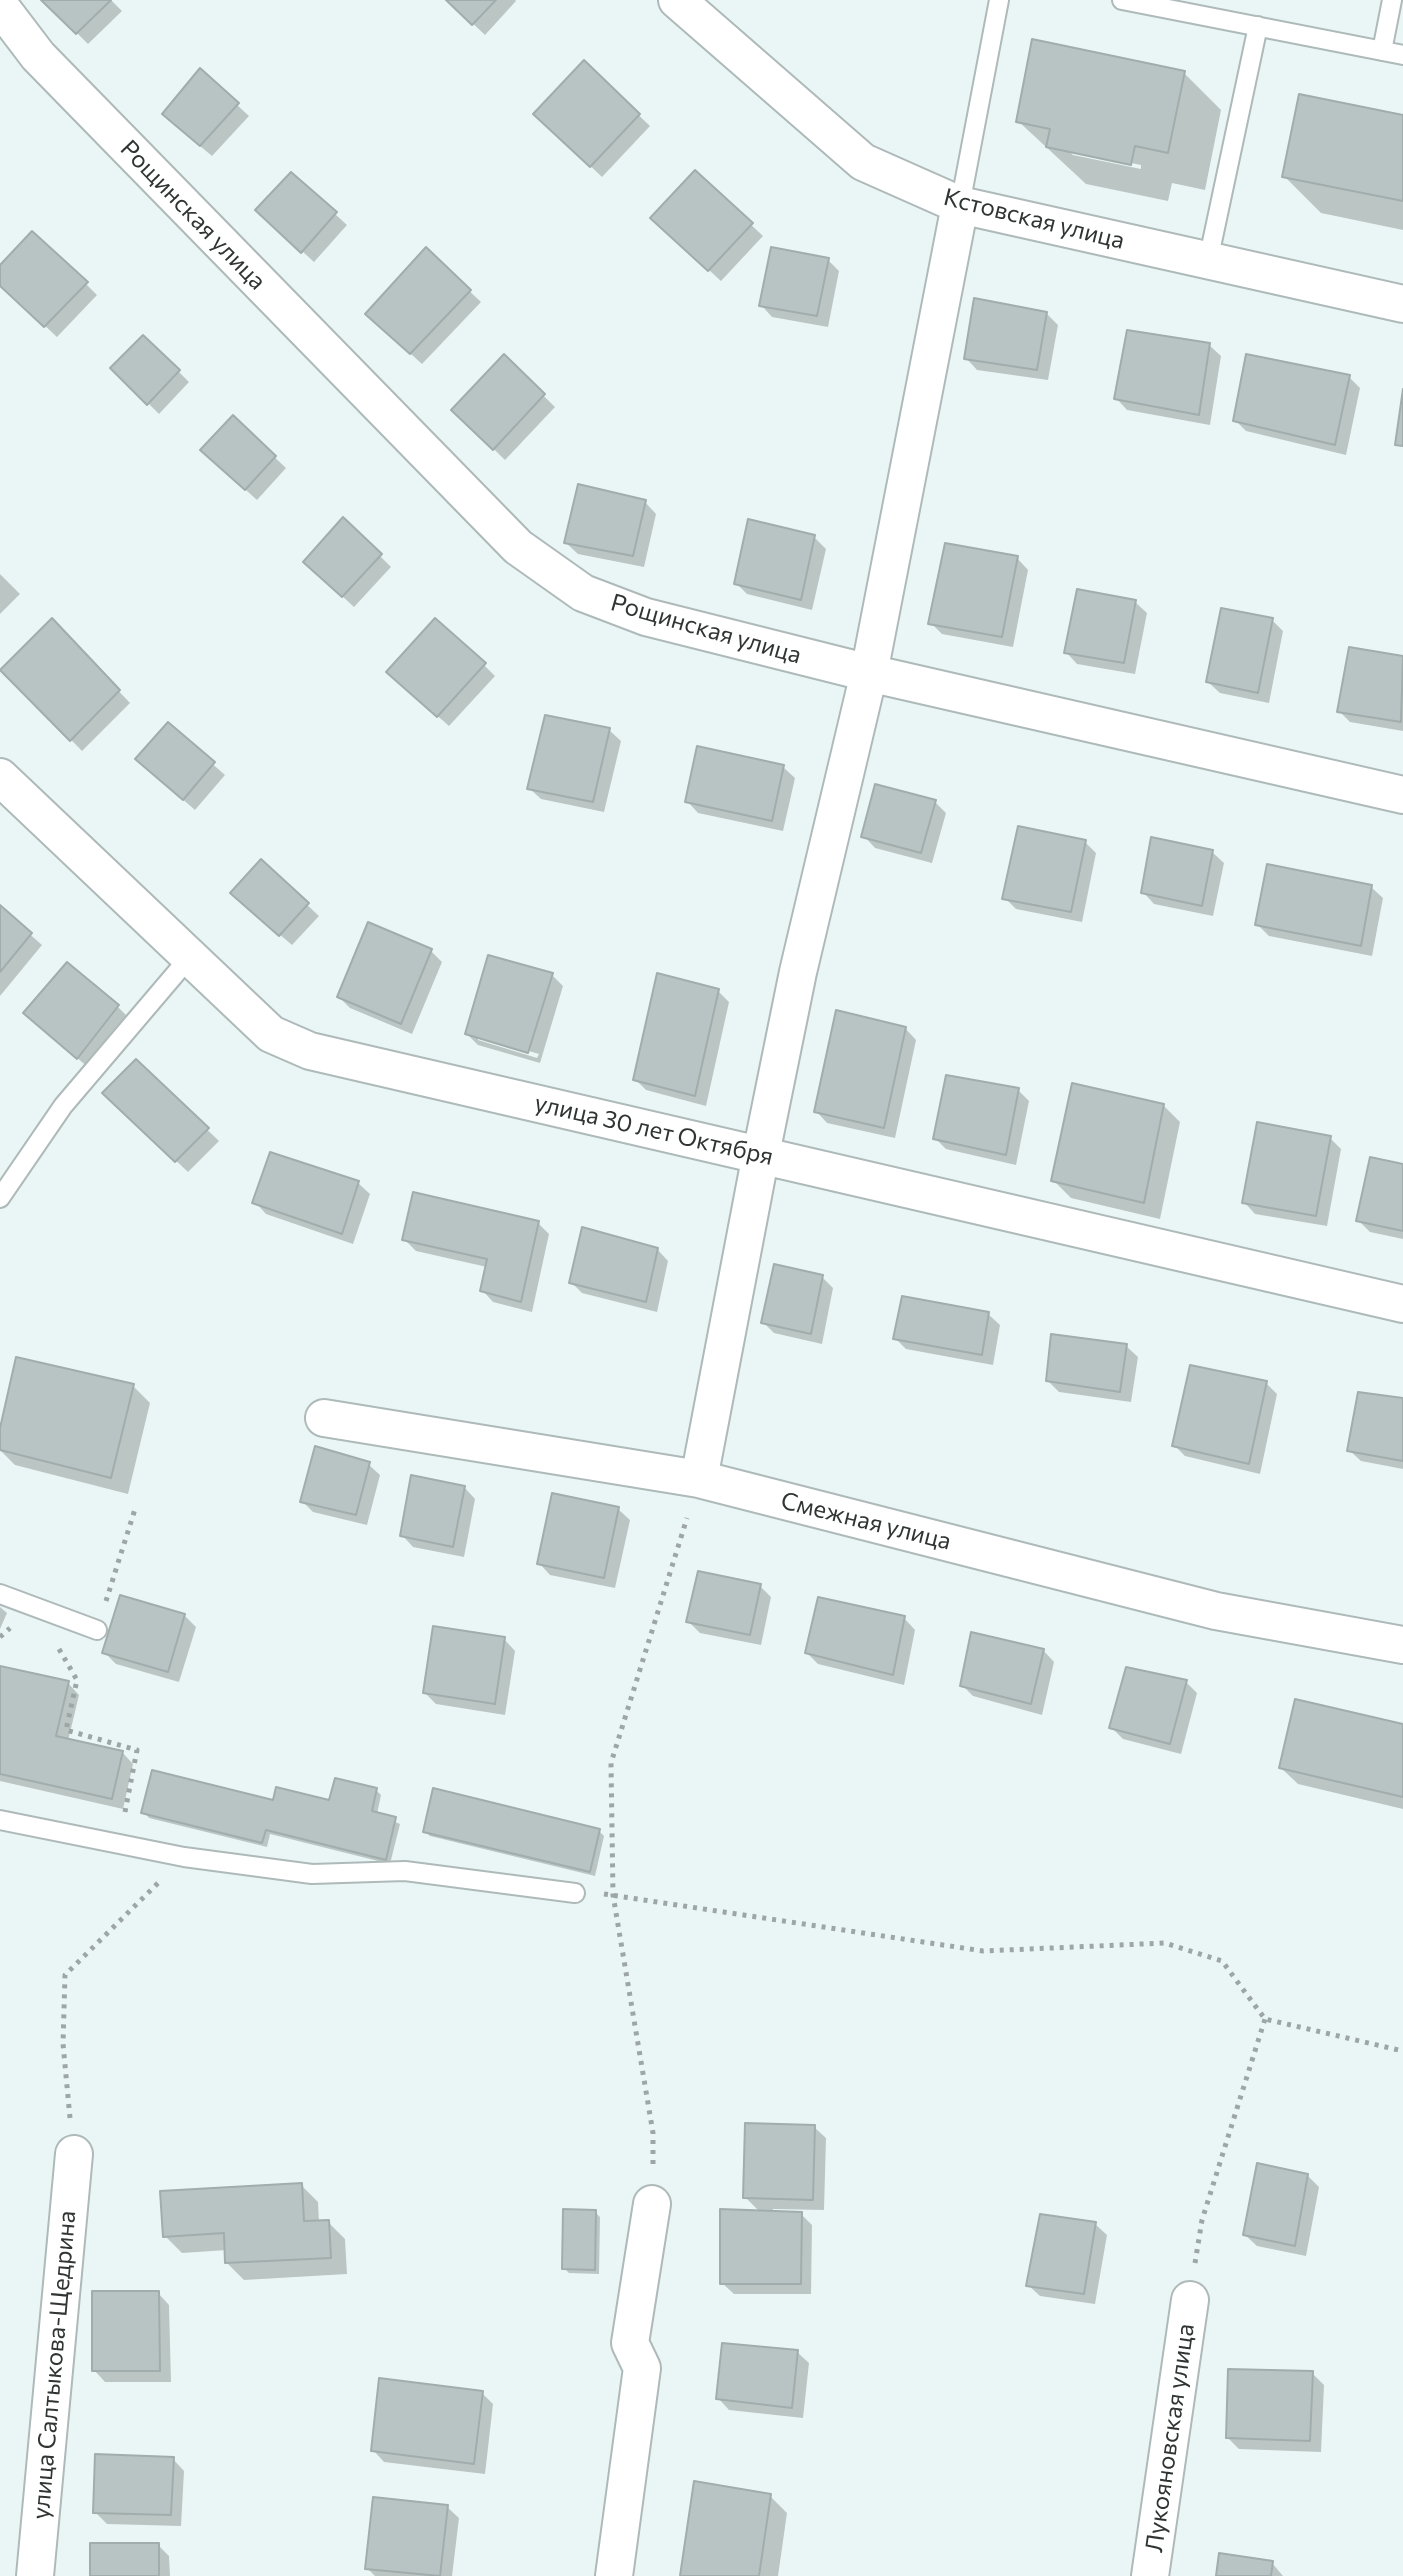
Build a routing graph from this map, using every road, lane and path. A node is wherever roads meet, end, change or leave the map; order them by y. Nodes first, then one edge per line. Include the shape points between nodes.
1 (677, 0) edge
2 (999, 0) edge
3 (1122, 0) edge
4 (1392, 0) edge
5 (0, 6) edge
6 (1258, 26) junction
7 (1382, 51) junction
8 (1403, 55) edge
9 (960, 205) junction
10 (1208, 261) junction
11 (1403, 304) edge
12 (869, 673) junction
13 (0, 777) edge
14 (1403, 795) edge
15 (188, 959) junction
16 (761, 1154) junction
17 (0, 1198) edge
18 (1403, 1304) edge
19 (324, 1418) dead end
20 (699, 1479) junction
21 (136, 1506) dead end
22 (0, 1594) edge
23 (33, 1606) junction
24 (97, 1630) joint
25 (1403, 1645) edge
26 (0, 1820) edge
27 (118, 1845) junction
28 (184, 1857) junction
29 (575, 1893) joint
30 (613, 1895) junction
31 (1265, 2019) junction
32 (1403, 2051) edge
33 (74, 2154) joint
34 (652, 2204) joint
35 (1190, 2300) joint
36 (35, 2576) edge
37 (614, 2576) edge
38 (1150, 2576) edge

1 - 9 street, Кстовская улица via 863,162
2 - 9 lane
3 - 6 lane
4 - 7 lane
5 - 12 street, Рощинская улица via 38,56 518,547 583,593 646,617
6 - 7 lane
6 - 10 lane
7 - 8 lane
9 - 10 street, Кстовская улица
9 - 12 street
10 - 11 street, Кстовская улица
12 - 14 street, Рощинская улица
12 - 16 street
13 - 15 street, улица 30 лет Октября
15 - 16 street, улица 30 лет Октября via 271,1034 310,1051
15 - 17 lane via 63,1106
16 - 18 street, улица 30 лет Октября
16 - 20 street
19 - 20 street, Смежная улица
20 - 25 street, Смежная улица via 1216,1611
20 - 30 path via 611,1763
21 - 24 path
22 - 23 lane
23 - 24 lane
23 - 27 path via 77,1680 66,1730 137,1750
26 - 27 lane
27 - 28 lane
28 - 29 lane via 312,1874 405,1871
28 - 33 path via 65,1975 63,2044
29 - 30 path
30 - 31 path via 983,1951 1165,1943 1222,1961
30 - 34 path via 653,2133
31 - 32 path
31 - 35 path via 1202,2220
33 - 36 street, улица Салтыкова-Щедрина
34 - 37 street via 630,2343 642,2368
35 - 38 street, Лукояновская улица

